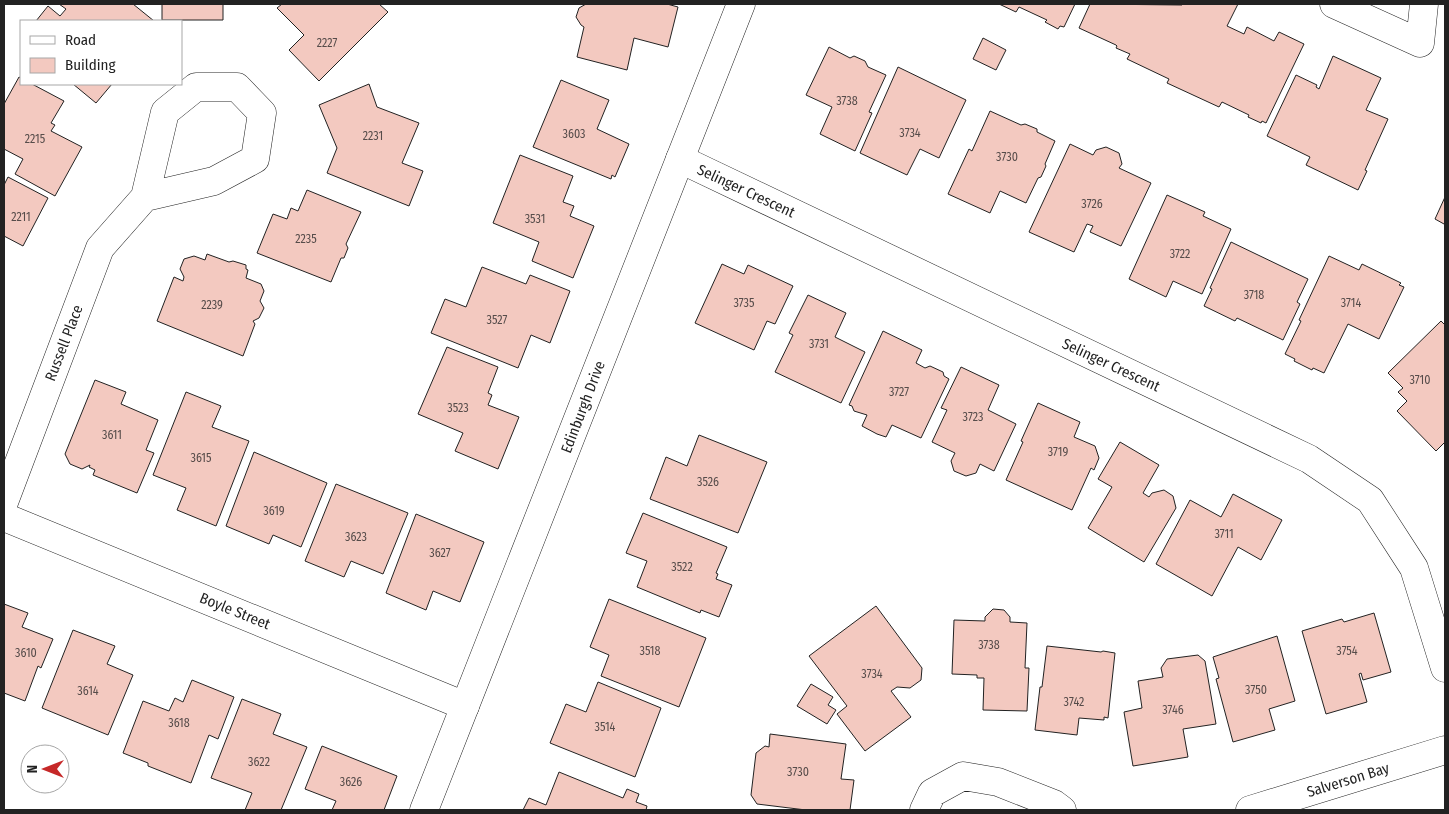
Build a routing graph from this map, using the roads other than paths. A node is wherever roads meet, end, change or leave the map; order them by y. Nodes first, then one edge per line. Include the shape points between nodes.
1 (741, 4) edge
2 (1334, 4) edge
3 (1424, 4) edge
4 (680, 159) junction
5 (145, 197) junction
6 (4, 502) edge
7 (4, 516) edge
8 (1445, 668) edge
9 (465, 706) junction
10 (1445, 750) edge
11 (424, 810) edge
12 (924, 810) edge
13 (1062, 810) edge
14 (1250, 810) edge

1 - 4 street, Edinburgh Drive
2 - 3 street via 1420,42
4 - 8 street, Selinger Crescent via 1309,459 1370,500 1414,568
4 - 9 street, Edinburgh Drive
5 - 5 street, Russell Place via 214,181 255,159 262,114 237,87 196,87 165,112
5 - 6 street, Russell Place via 100,248
7 - 9 street, Boyle Street
9 - 11 street, Edinburgh Drive
10 - 14 street, Salverson Bay
12 - 13 street via 932,793 963,776 998,782

